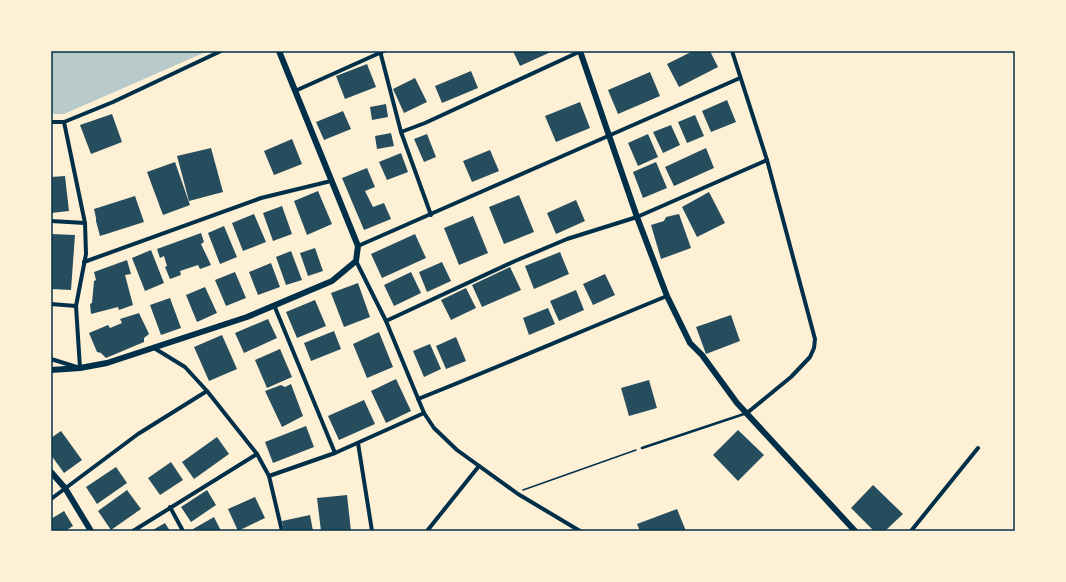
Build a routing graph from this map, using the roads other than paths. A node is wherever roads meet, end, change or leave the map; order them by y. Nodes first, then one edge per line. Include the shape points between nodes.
1 (221, 51) edge
2 (279, 51) edge
3 (581, 51) edge
4 (732, 51) edge
5 (382, 52) edge
6 (740, 78) junction
7 (295, 91) junction
8 (51, 122) edge
9 (64, 122) junction
10 (401, 132) junction
11 (608, 135) junction
12 (766, 160) junction
13 (331, 180) junction
14 (431, 215) junction
15 (637, 217) junction
16 (51, 221) edge
17 (86, 223) junction
18 (358, 246) junction
19 (356, 261) junction
20 (84, 262) junction
21 (667, 296) junction
22 (51, 304) edge
23 (274, 305) junction
24 (76, 306) junction
25 (386, 321) junction
26 (154, 348) junction
27 (51, 359) edge
28 (80, 368) junction
29 (51, 370) edge
30 (207, 391) junction
31 (418, 399) junction
32 (747, 413) junction
33 (424, 414) junction
34 (358, 443) junction
35 (642, 448) road end
36 (978, 448) dead end
37 (335, 453) junction
38 (257, 454) junction
39 (479, 466) junction
40 (51, 472) edge
41 (269, 476) junction
42 (65, 488) junction
43 (51, 499) edge
44 (170, 507) junction
45 (90, 531) edge
46 (133, 531) edge
47 (183, 531) edge
48 (282, 531) edge
49 (372, 531) edge
50 (428, 531) edge
51 (580, 531) edge
52 (855, 531) edge
53 (911, 531) edge

1 - 9 street
2 - 7 street
3 - 10 street
3 - 11 street
4 - 6 street
5 - 7 street
5 - 10 street
6 - 11 street
6 - 12 street
7 - 13 street
8 - 9 street
9 - 17 street
10 - 14 street
11 - 14 street
11 - 15 street
12 - 15 street
12 - 32 street via 815,339 810,357
13 - 18 street
13 - 20 street via 261,198
14 - 18 street
15 - 21 street
15 - 25 street via 567,239 515,260
16 - 17 street
17 - 20 street
18 - 19 street
19 - 23 street via 332,281
19 - 25 street
20 - 24 street
21 - 31 street
21 - 32 street via 690,343
22 - 24 street
23 - 26 street via 247,317
23 - 37 street
24 - 28 street
25 - 31 street
26 - 28 street via 107,363
26 - 30 street via 185,366
27 - 28 street
28 - 29 street
30 - 38 street
30 - 42 street via 138,434
31 - 33 street
32 - 35 lane
32 - 52 street
33 - 34 street
33 - 39 street via 445,439
34 - 37 street
34 - 49 street
36 - 53 street
37 - 41 street
38 - 41 street
38 - 44 street
39 - 50 street
39 - 51 street via 518,494
40 - 42 street
41 - 48 street
42 - 43 street
42 - 45 street
44 - 46 street
44 - 47 street

